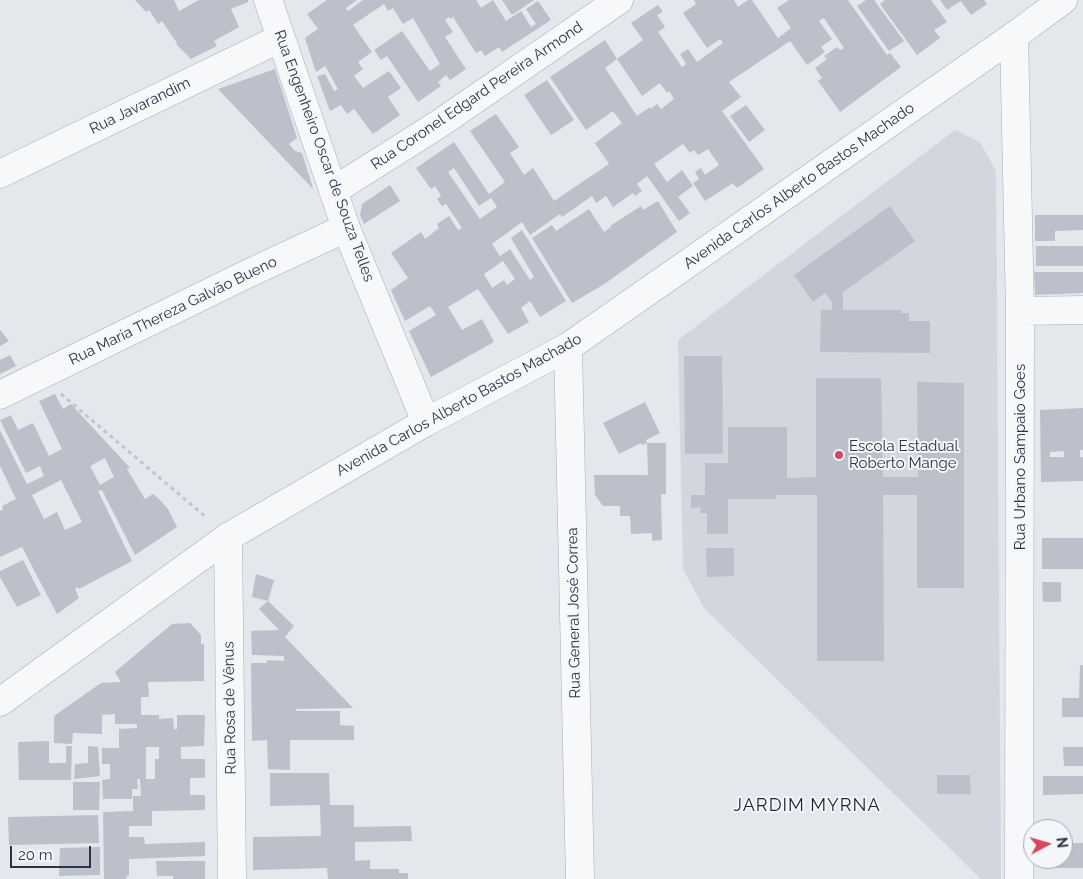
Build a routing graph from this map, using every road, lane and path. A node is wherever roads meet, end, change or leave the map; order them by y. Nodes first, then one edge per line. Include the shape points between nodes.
1 (268, 0) edge
2 (619, 0) edge
3 (1063, 0) edge
4 (1014, 36) junction
5 (281, 38) junction
6 (0, 174) edge
7 (334, 191) junction
8 (346, 228) junction
9 (1083, 310) edge
10 (1020, 311) junction
11 (568, 347) junction
12 (40, 376) junction
13 (0, 395) edge
14 (426, 422) junction
15 (228, 537) junction
16 (0, 702) edge
17 (232, 879) edge
18 (580, 879) edge
19 (1019, 879) edge

1 - 5 street, Rua Engenheiro Oscar de Souza Telles
2 - 7 street, Rua Coronel Edgard Pereira Armond via 439,124
3 - 4 street, Avenida Carlos Alberto Bastos Machado
4 - 10 street, Rua Urbano Sampaio Goes
4 - 11 street, Avenida Carlos Alberto Bastos Machado
5 - 6 street, Rua Javarandim
5 - 7 street, Rua Engenheiro Oscar de Souza Telles
7 - 8 street, Rua Engenheiro Oscar de Souza Telles
8 - 12 street, Rua Maria Thereza Galvão Bueno
8 - 14 street, Rua Engenheiro Oscar de Souza Telles
9 - 10 street
10 - 19 street, Rua Urbano Sampaio Goes
11 - 14 street, Avenida Carlos Alberto Bastos Machado
11 - 18 street, Rua General José Correa
12 - 13 street, Rua Maria Thereza Galvão Bueno
12 - 15 path
14 - 15 street, Avenida Carlos Alberto Bastos Machado
15 - 16 street, Avenida Carlos Alberto Bastos Machado
15 - 17 street, Rua Rosa de Vênus

